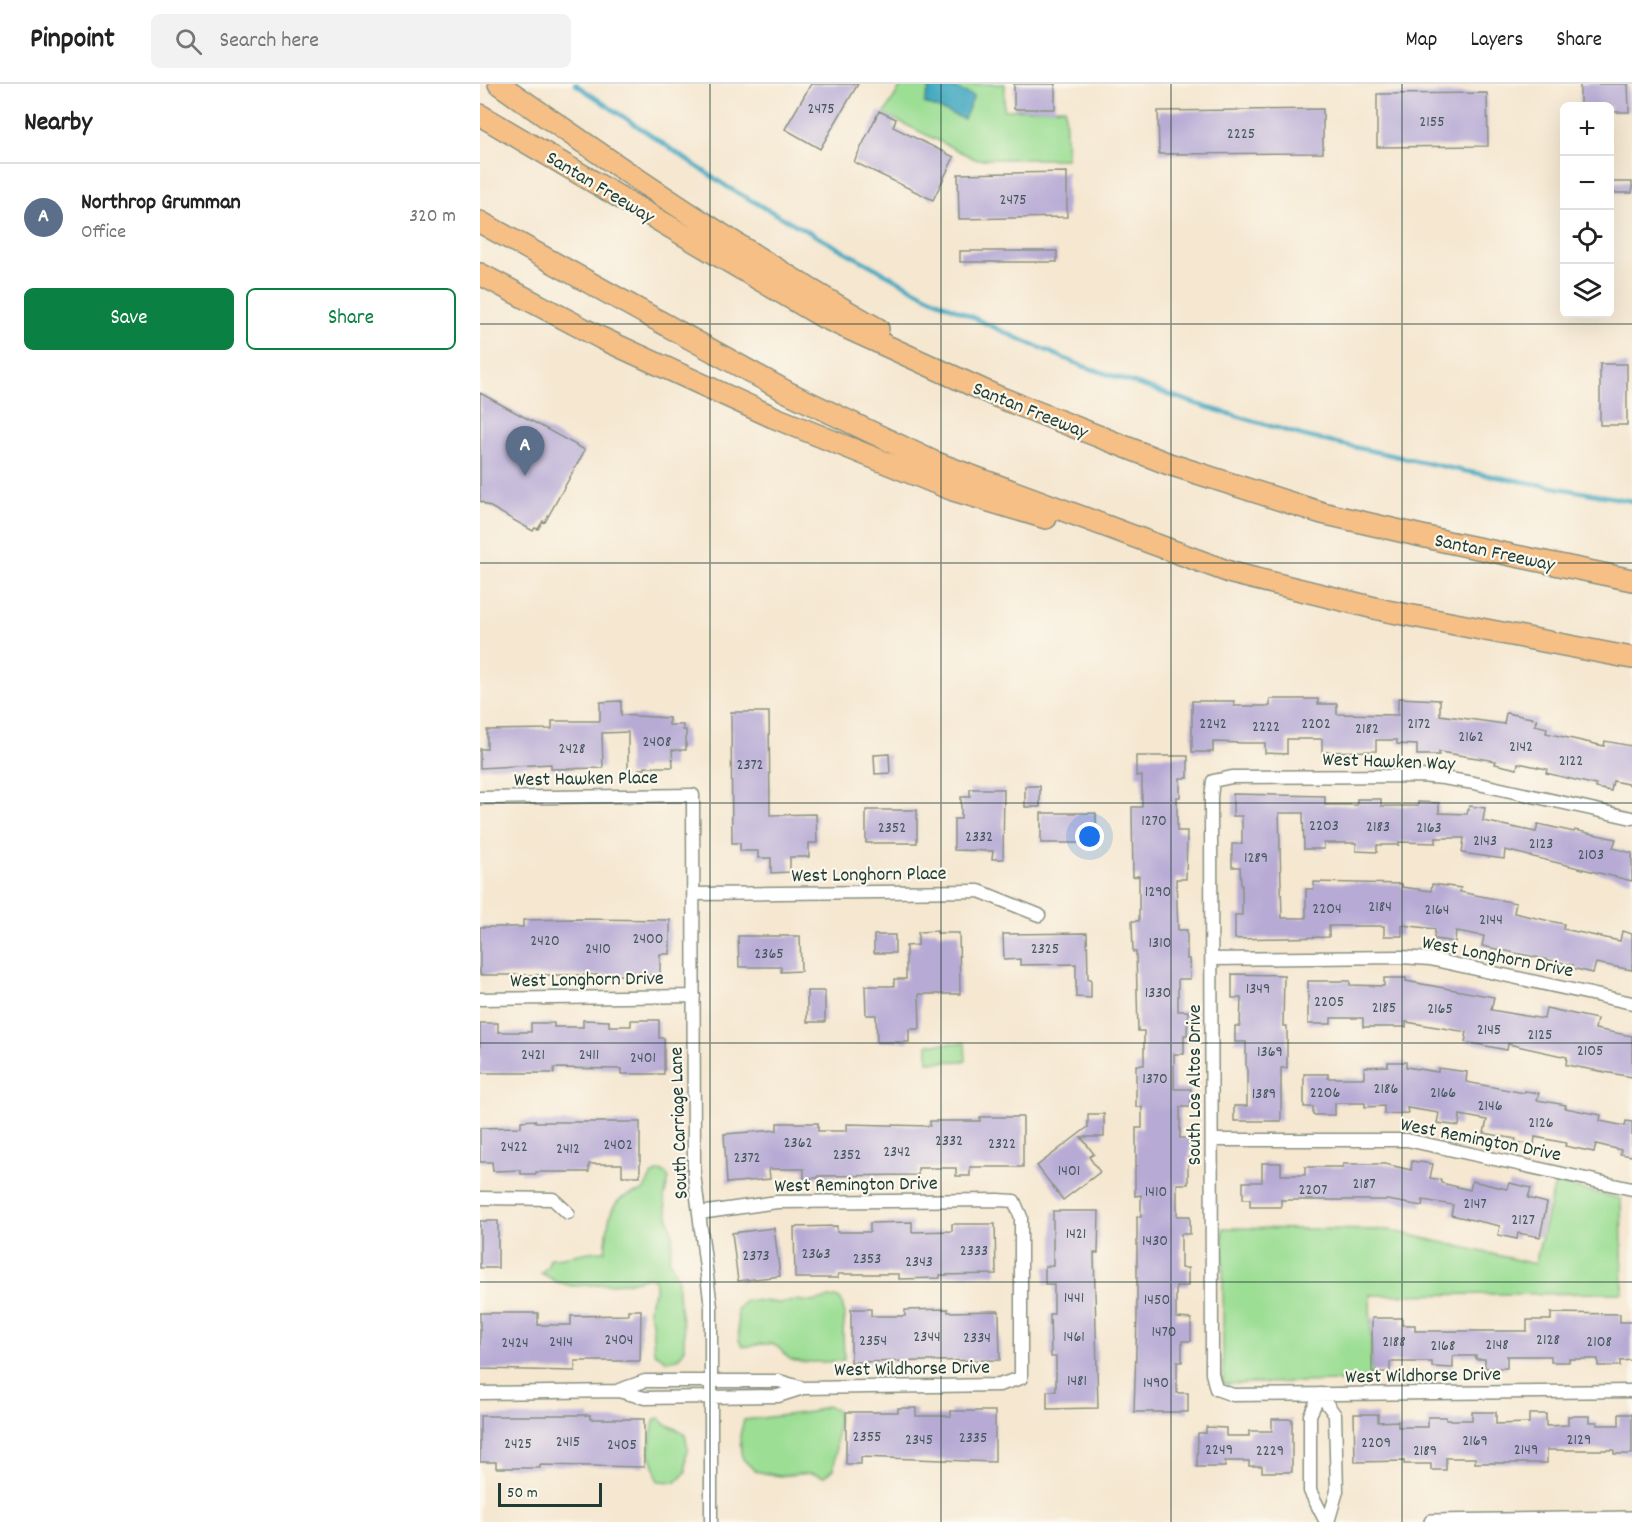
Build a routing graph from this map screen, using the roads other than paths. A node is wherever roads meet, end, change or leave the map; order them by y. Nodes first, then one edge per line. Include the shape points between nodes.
1 (499, 84) edge
2 (480, 115) edge
3 (480, 222) edge
4 (480, 274) edge
5 (996, 396) junction
6 (1232, 573) junction
7 (1632, 580) edge
8 (1632, 658) edge
9 (1214, 780) joint
10 (693, 795) joint
11 (480, 798) edge
12 (1632, 818) edge
13 (694, 894) junction
14 (1039, 915) dead end
15 (1212, 958) junction
16 (694, 996) junction
17 (480, 999) edge
18 (1632, 1003) edge
19 (1212, 1140) junction
20 (1632, 1189) edge
21 (480, 1198) edge
22 (568, 1213) dead end
23 (700, 1213) junction
24 (1021, 1378) joint
25 (711, 1382) junction
26 (803, 1388) junction
27 (1216, 1389) joint
28 (618, 1391) junction
29 (1632, 1391) edge
30 (480, 1393) edge
31 (1320, 1394) junction
32 (711, 1396) junction
33 (1632, 1519) edge
34 (711, 1522) edge
35 (1327, 1522) edge
36 (1432, 1522) edge

1 - 5 highway via 792,279
2 - 5 highway, Santan Freeway via 823,317
3 - 6 highway via 787,392 934,462
4 - 6 highway via 601,338 773,417 953,490
5 - 7 highway, Santan Freeway via 1169,464 1322,513
6 - 8 highway via 1387,611
9 - 12 street, West Hawken Way via 1420,776 1474,783
9 - 15 street, South Los Altos Drive
10 - 11 street, West Hawken Place
10 - 13 street, South Carriage Lane
13 - 14 street, West Longhorn Place via 979,891
13 - 16 street, South Carriage Lane
15 - 18 street, West Longhorn Drive via 1430,959
15 - 19 street, South Los Altos Drive
16 - 17 street, West Longhorn Drive
16 - 23 street, South Carriage Lane via 694,1174
19 - 20 street, West Remington Drive via 1407,1140
19 - 27 street, South Los Altos Drive via 1212,1373
21 - 22 street via 553,1199
23 - 24 street, West Remington Drive via 777,1202 1014,1201 1021,1217
23 - 25 street, South Carriage Lane via 711,1307
24 - 26 street, West Wildhorse Drive via 999,1385
25 - 26 street, West Wildhorse Drive via 779,1381
25 - 28 street, West Wildhorse Drive via 645,1382
25 - 32 street, South Carriage Lane
26 - 32 street, West Wildhorse Drive via 778,1396
27 - 31 street, West Wildhorse Drive via 1233,1395
28 - 30 street, West Wildhorse Drive
28 - 32 street, West Wildhorse Drive via 645,1398
29 - 31 street, West Wildhorse Drive
31 - 35 street via 1310,1415 1311,1491
31 - 35 street via 1335,1415 1337,1491
32 - 34 street, South Carriage Lane
33 - 36 street

